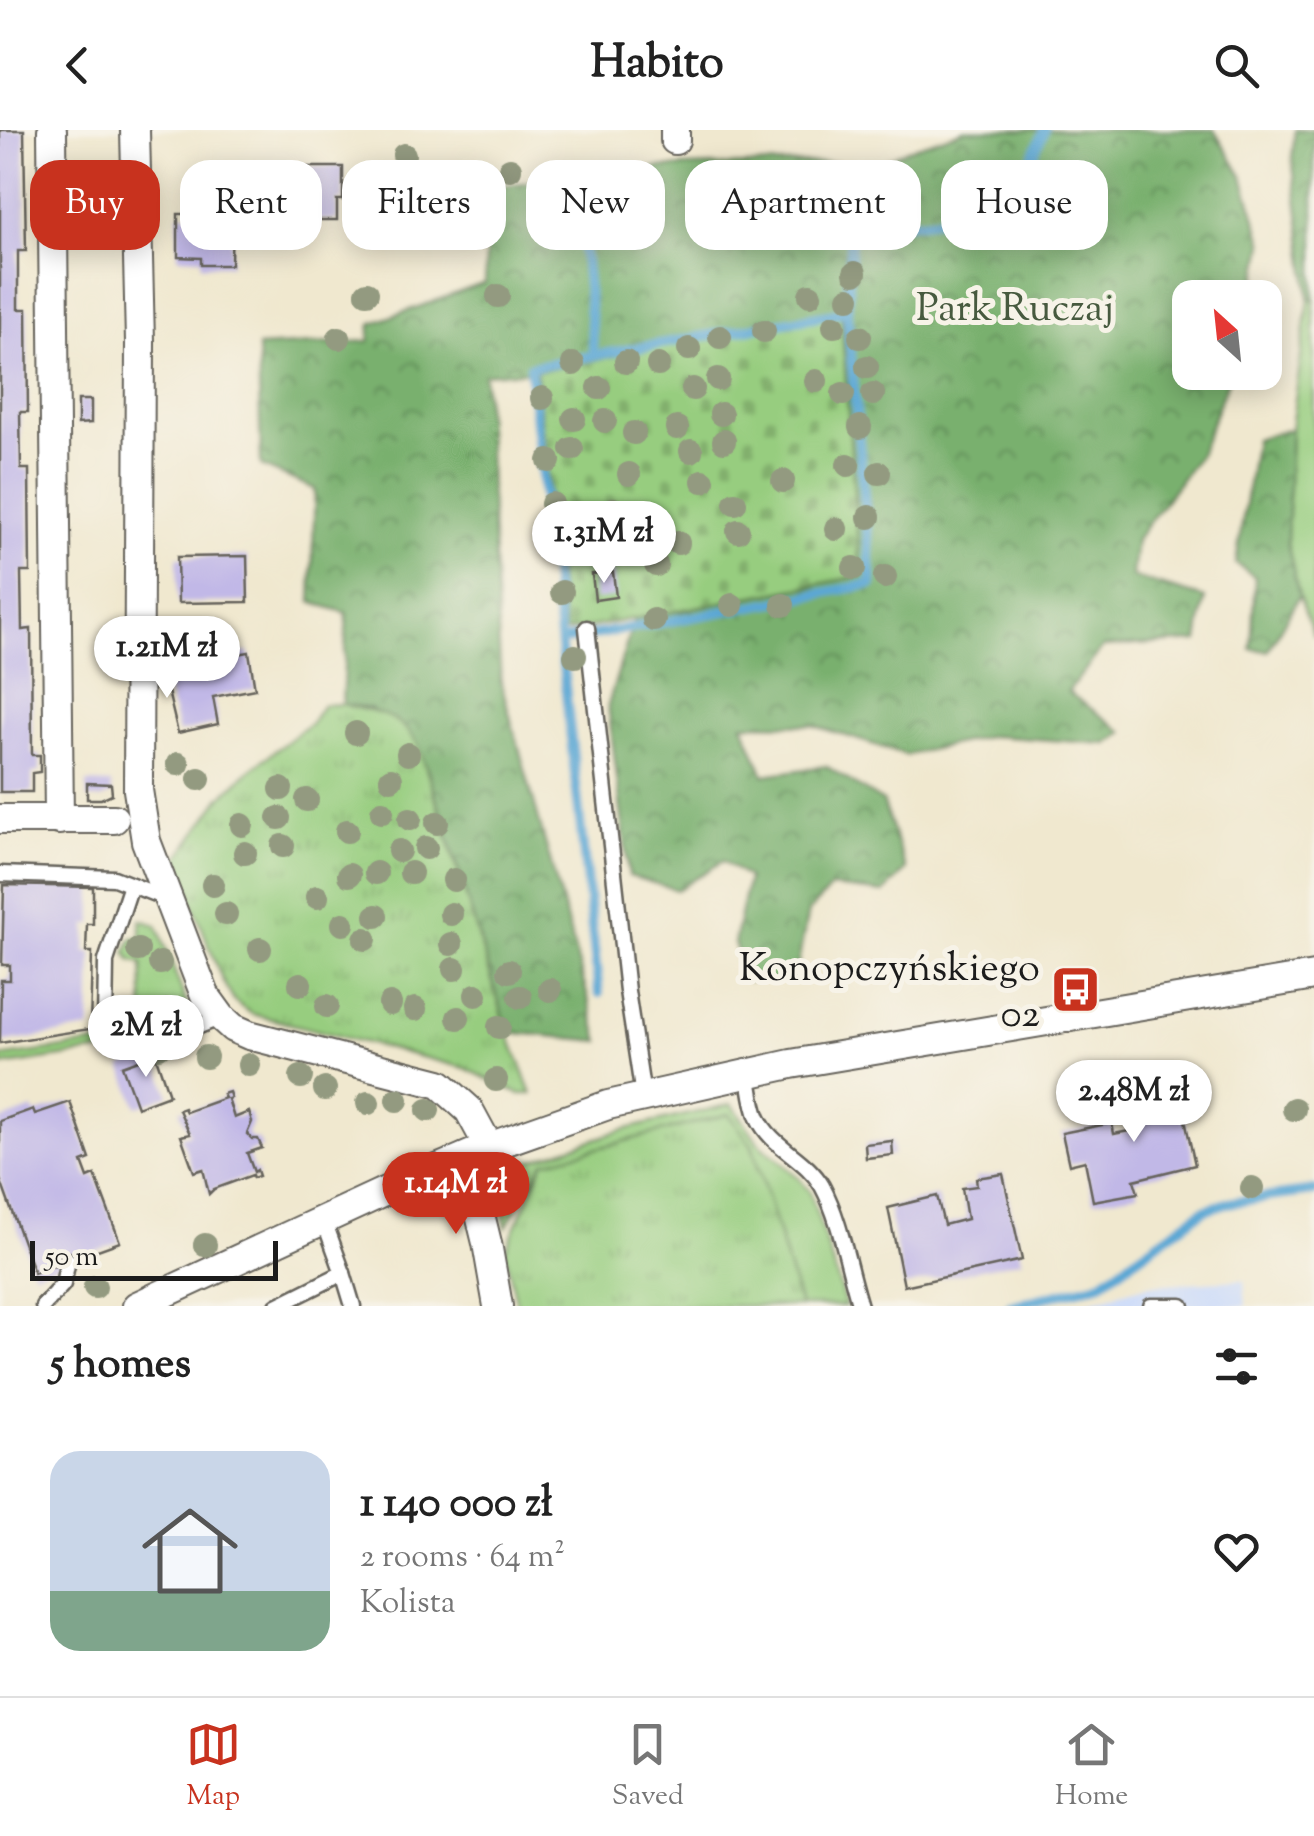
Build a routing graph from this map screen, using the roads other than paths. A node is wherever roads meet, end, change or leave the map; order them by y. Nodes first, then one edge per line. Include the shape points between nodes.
1 (52, 130) edge
2 (136, 130) edge
3 (587, 628) dead end
4 (127, 818) junction
5 (0, 819) edge
6 (59, 820) junction
7 (0, 874) edge
8 (131, 885) junction
9 (168, 899) junction
10 (1314, 976) edge
11 (221, 1017) junction
12 (105, 1026) dead end
13 (149, 1029) dead end
14 (748, 1072) junction
15 (643, 1096) junction
16 (478, 1152) junction
17 (323, 1218) junction
18 (68, 1260) dead end
19 (343, 1273) junction
20 (43, 1306) edge
21 (137, 1306) edge
22 (276, 1306) edge
23 (352, 1306) edge
24 (498, 1306) edge
25 (860, 1306) edge
26 (1151, 1306) edge
27 (1182, 1306) edge

1 - 6 street
2 - 4 street via 140,342
3 - 15 lane
4 - 6 street
4 - 9 street via 146,842
5 - 6 street
7 - 8 lane via 114,878
8 - 9 lane
8 - 12 lane via 106,961
9 - 11 street via 205,995
10 - 14 street via 1179,1005
11 - 13 lane via 192,1029
11 - 16 street via 248,1034 448,1088 469,1110
14 - 15 street
14 - 25 lane via 763,1126 824,1191
15 - 16 street
16 - 17 street
16 - 24 street
17 - 19 lane
17 - 21 street
18 - 20 lane via 63,1284
19 - 22 lane
19 - 23 lane
26 - 27 lane

